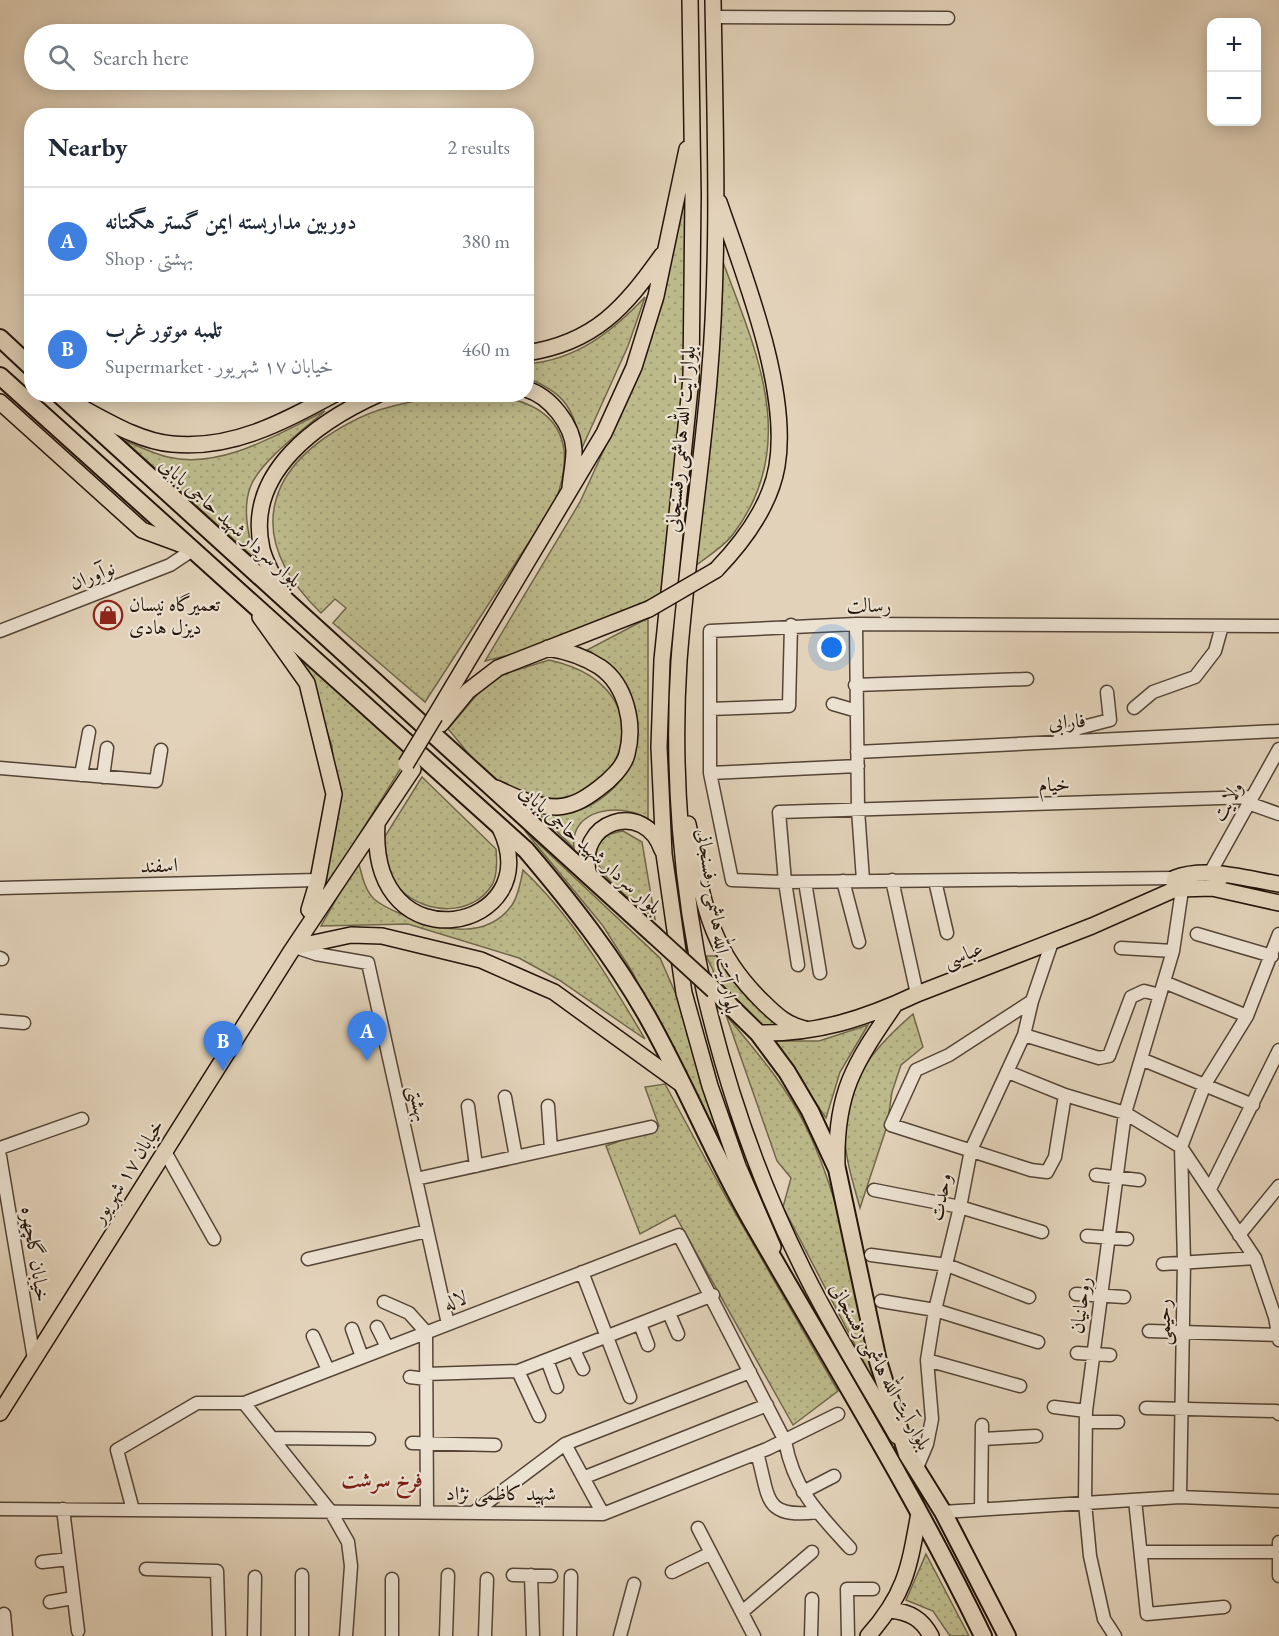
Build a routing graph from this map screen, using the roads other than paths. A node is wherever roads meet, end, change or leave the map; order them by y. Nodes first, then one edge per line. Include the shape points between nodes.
1 (690, 0) edge
2 (713, 0) edge
3 (713, 17) junction
4 (948, 18) dead end
5 (691, 19) junction
6 (693, 120) junction
7 (717, 195) junction
8 (666, 250) junction
9 (0, 338) edge
10 (534, 351) edge
11 (24, 360) edge
12 (0, 376) edge
13 (534, 394) edge
14 (24, 397) edge
15 (0, 402) edge
16 (29, 402) edge
17 (67, 402) edge
18 (72, 402) edge
19 (319, 402) edge
20 (362, 402) edge
21 (570, 493) junction
22 (195, 549) junction
23 (238, 589) junction
24 (285, 599) junction
25 (856, 624) junction
26 (791, 625) junction
27 (1222, 626) junction
28 (1279, 626) edge
29 (0, 631) edge
30 (548, 648) junction
31 (1027, 679) dead end
32 (855, 685) junction
33 (1107, 692) dead end
34 (833, 704) dead end
35 (1134, 708) dead end
36 (710, 709) junction
37 (857, 711) junction
38 (438, 720) junction
39 (1279, 731) edge
40 (88, 732) dead end
41 (1057, 741) junction
42 (107, 748) dead end
43 (1279, 749) edge
44 (161, 750) dead end
45 (857, 752) junction
46 (409, 766) junction
47 (858, 766) junction
48 (0, 768) edge
49 (710, 773) junction
50 (81, 776) junction
51 (103, 777) junction
52 (678, 780) junction
53 (489, 785) junction
54 (1250, 800) junction
55 (858, 810) junction
56 (1279, 814) edge
57 (377, 823) junction
58 (499, 825) junction
59 (664, 854) junction
60 (589, 876) junction
61 (1213, 879) junction
62 (318, 880) junction
63 (863, 880) junction
64 (892, 880) junction
65 (843, 881) junction
66 (935, 881) junction
67 (785, 882) junction
68 (805, 882) junction
69 (1279, 884) edge
70 (1178, 885) junction
71 (0, 888) edge
72 (1279, 903) edge
73 (309, 910) junction
74 (947, 933) dead end
75 (1197, 934) dead end
76 (1279, 934) edge
77 (859, 942) dead end
78 (1052, 942) junction
79 (1121, 948) dead end
80 (292, 950) junction
81 (1173, 951) junction
82 (1272, 956) junction
83 (798, 965) dead end
84 (820, 973) dead end
85 (1164, 982) junction
86 (916, 994) junction
87 (1160, 995) junction
88 (1032, 1001) junction
89 (894, 1006) junction
90 (1247, 1016) junction
91 (0, 1021) edge
92 (24, 1023) dead end
93 (813, 1030) junction
94 (758, 1034) junction
95 (1024, 1035) junction
96 (1279, 1050) edge
97 (1141, 1059) junction
98 (1008, 1072) junction
99 (681, 1084) junction
100 (1205, 1084) junction
101 (1065, 1095) junction
102 (506, 1097) dead end
103 (1253, 1105) junction
104 (468, 1106) dead end
105 (548, 1106) dead end
106 (1125, 1113) junction
107 (82, 1119) dead end
108 (651, 1127) dead end
109 (1181, 1147) junction
110 (0, 1148) edge
111 (551, 1149) junction
112 (164, 1150) junction
113 (971, 1150) junction
114 (516, 1157) junction
115 (1, 1163) edge
116 (476, 1166) junction
117 (837, 1167) junction
118 (1096, 1175) dead end
119 (416, 1179) junction
120 (1116, 1179) junction
121 (1140, 1180) dead end
122 (1279, 1186) edge
123 (1210, 1189) junction
124 (874, 1190) dead end
125 (960, 1208) junction
126 (427, 1231) junction
127 (1042, 1232) dead end
128 (1239, 1235) junction
129 (1087, 1236) dead end
130 (1108, 1238) junction
131 (214, 1239) dead end
132 (1127, 1239) dead end
133 (871, 1255) dead end
134 (1255, 1258) junction
135 (308, 1259) dead end
136 (1184, 1262) junction
137 (1163, 1264) dead end
138 (947, 1265) junction
139 (582, 1272) junction
140 (787, 1278) junction
141 (1076, 1294) dead end
142 (713, 1296) junction
143 (1029, 1297) dead end
144 (1100, 1297) junction
145 (1124, 1297) dead end
146 (881, 1301) dead end
147 (384, 1302) dead end
148 (935, 1310) junction
149 (669, 1313) junction
150 (1277, 1316) edge
151 (448, 1324) junction
152 (640, 1324) junction
153 (377, 1327) dead end
154 (352, 1329) dead end
155 (1149, 1331) dead end
156 (426, 1332) junction
157 (678, 1334) dead end
158 (1183, 1334) junction
159 (1279, 1335) edge
160 (313, 1336) dead end
161 (609, 1337) junction
162 (1279, 1340) edge
163 (1038, 1342) dead end
164 (648, 1345) dead end
165 (387, 1347) junction
166 (574, 1350) junction
167 (1077, 1353) dead end
168 (1093, 1355) junction
169 (1110, 1355) dead end
170 (362, 1357) junction
171 (34, 1359) junction
172 (548, 1360) junction
173 (927, 1360) junction
174 (583, 1369) dead end
175 (328, 1370) junction
176 (518, 1371) junction
177 (750, 1372) junction
178 (426, 1376) junction
179 (411, 1377) dead end
180 (1020, 1386) dead end
181 (557, 1387) dead end
182 (630, 1397) dead end
183 (244, 1403) junction
184 (767, 1405) junction
185 (1054, 1407) dead end
186 (1146, 1408) dead end
187 (1182, 1410) junction
188 (0, 1413) edge
189 (838, 1414) dead end
190 (1279, 1414) edge
191 (539, 1416) dead end
192 (1087, 1416) junction
193 (1118, 1422) dead end
194 (982, 1425) dead end
195 (1036, 1436) dead end
196 (272, 1438) junction
197 (369, 1439) dead end
198 (983, 1439) junction
199 (785, 1441) junction
200 (412, 1443) dead end
201 (565, 1443) junction
202 (426, 1444) junction
203 (495, 1445) dead end
204 (757, 1453) junction
205 (907, 1454) junction
206 (916, 1470) junction
207 (834, 1476) dead end
208 (585, 1477) junction
209 (803, 1492) junction
210 (1180, 1497) junction
211 (1135, 1500) junction
212 (1279, 1501) edge
213 (1085, 1503) junction
214 (0, 1509) edge
215 (63, 1509) junction
216 (981, 1509) junction
217 (133, 1510) junction
218 (331, 1512) junction
219 (427, 1512) junction
220 (818, 1512) junction
221 (942, 1512) junction
222 (472, 1513) junction
223 (919, 1513) junction
224 (603, 1514) junction
225 (698, 1528) dead end
226 (1278, 1547) edge
227 (850, 1548) dead end
228 (812, 1552) dead end
229 (1143, 1552) junction
230 (711, 1553) junction
231 (69, 1558) junction
232 (42, 1562) dead end
233 (146, 1569) dead end
234 (1279, 1571) edge
235 (672, 1572) dead end
236 (302, 1575) dead end
237 (448, 1575) dead end
238 (513, 1575) dead end
239 (531, 1575) junction
240 (551, 1576) dead end
241 (571, 1576) dead end
242 (255, 1577) dead end
243 (392, 1579) dead end
244 (487, 1579) dead end
245 (634, 1584) dead end
246 (873, 1589) dead end
247 (73, 1598) junction
248 (812, 1599) dead end
249 (50, 1602) dead end
250 (1224, 1607) dead end
251 (890, 1610) junction
252 (742, 1612) junction
253 (4, 1614) dead end
254 (78, 1631) dead end
255 (6, 1636) edge
256 (219, 1636) edge
257 (254, 1636) edge
258 (302, 1636) edge
259 (346, 1636) edge
260 (392, 1636) edge
261 (446, 1636) edge
262 (484, 1636) edge
263 (532, 1636) edge
264 (570, 1636) edge
265 (620, 1636) edge
266 (754, 1636) edge
267 (811, 1636) edge
268 (848, 1636) edge
269 (867, 1636) edge
270 (932, 1636) edge
271 (983, 1636) edge
272 (1007, 1636) edge
273 (1115, 1636) edge

1 - 5 main road, بلوار آیت الله هاشمی رفسنجانی
2 - 3 main road, بلوار آیت الله هاشمی رفسنجانی
3 - 4 street
3 - 5 main road
3 - 7 main road, بلوار آیت الله هاشمی رفسنجانی
5 - 6 main road, بلوار آیت الله هاشمی رفسنجانی
6 - 8 main road
6 - 59 main road, بلوار آیت الله هاشمی رفسنجانی via 691,378 662,671 659,747
7 - 30 main road, bridge via 772,374 780,427 777,468 759,514 738,547 716,570 649,609
7 - 52 main road, بلوار آیت الله هاشمی رفسنجانی via 709,377 679,662
8 - 10 main road via 632,297 607,321 575,339
8 - 21 main road via 634,367 604,433
9 - 11 highway
12 - 14 highway
13 - 21 main road via 551,404 569,428 574,449
15 - 22 main road via 142,530
16 - 22 highway
17 - 24 highway, بلوار سردار شهید حاجی بابایی
18 - 19 main road via 126,430 170,444 216,444 252,435
20 - 24 main road via 311,433 282,462 266,489 259,522 262,550
21 - 38 main road
22 - 23 highway
22 - 29 street, نوآوران via 170,565
23 - 58 highway
23 - 62 main road via 308,683 324,741 334,794
24 - 53 highway, بلوار سردار شهید حاجی بابایی
25 - 26 street, رسالت
25 - 27 street, رسالت
25 - 32 street
26 - 36 street, رسالت via 710,631
26 - 36 street via 789,706
27 - 28 street, رسالت
27 - 35 street via 1215,651 1195,677 1153,692
30 - 38 main road via 498,668
30 - 53 main road via 574,653 601,668 620,690 630,720 627,755 610,781 581,802 558,807 526,802
31 - 32 street
32 - 37 street
33 - 41 street via 1110,720 1079,728
34 - 37 street
36 - 49 street, رسالت
37 - 45 street
38 - 46 main road, bridge
39 - 41 street, فارابی
40 - 50 street
41 - 45 street, فارابی
42 - 51 street
43 - 54 street, ولایت
44 - 51 street via 156,781
45 - 47 street
46 - 57 main road
46 - 73 main road
47 - 49 street
47 - 55 street
48 - 50 street
49 - 67 street, رسالت via 732,880
50 - 51 street
52 - 93 main road via 715,938 729,964 775,1014 791,1026
52 - 205 main road, بلوار آیت الله هاشمی رفسنجانی via 682,851 704,991 755,1160 802,1268
53 - 60 highway, بلوار سردار شهید حاجی بابایی
54 - 55 street, خیام
54 - 56 street
54 - 61 street, ولایت
55 - 63 street
55 - 67 street, خیام via 779,812
57 - 58 main road via 376,848 388,890 431,919 470,917 488,907 504,884 510,856
57 - 80 main road
58 - 99 highway via 553,881 612,958 648,1017
59 - 60 main road via 652,831 634,822 614,822 593,837 587,849
59 - 140 main road, بلوار آیت الله هاشمی رفسنجانی via 684,993 710,1086 738,1166
60 - 94 highway, بلوار سردار شهید حاجی بابایی, bridge
61 - 69 main road
61 - 70 main road, عباسی
61 - 72 main road
62 - 71 street, اسفند
62 - 73 main road
63 - 64 street
63 - 65 street
64 - 66 street
64 - 86 street
65 - 68 street
65 - 77 street
66 - 70 street
66 - 74 street
67 - 68 street
67 - 83 street
68 - 84 street
70 - 78 main road, عباسی
70 - 81 street, روحانیان
73 - 80 main road
75 - 82 street
76 - 82 street
78 - 86 main road, عباسی
78 - 88 street, وحدت
79 - 81 street
80 - 99 main road via 351,935 382,936 481,960 554,992
80 - 112 main road, خیابان ۱۷ شهریور
80 - 119 street, بهشتی via 368,963
81 - 85 street, روحانیان
82 - 90 street
85 - 87 street, روحانیان
85 - 90 street
86 - 89 main road, عباسی
87 - 95 street via 1144,991 1131,997 1109,1056 1099,1058
87 - 97 street, روحانیان
88 - 95 street, وحدت
88 - 113 street via 949,1055 916,1070 891,1125
89 - 93 main road, عباسی
89 - 117 main road via 850,1075 839,1111
90 - 100 street
91 - 92 street
93 - 94 main road, عباسی
94 - 117 highway, بلوار سردار شهید حاجی بابایی via 810,1111
95 - 98 street, وحدت
96 - 103 street
97 - 100 street
97 - 106 street, روحانیان
98 - 101 street
98 - 113 street, وحدت
99 - 140 highway via 718,1160
100 - 103 street
100 - 109 street
101 - 106 street
101 - 113 street via 1055,1157 1047,1172
102 - 114 street
103 - 123 street
104 - 116 street
105 - 111 street
106 - 109 street
106 - 120 street, روحانیان
107 - 110 street
108 - 111 street
109 - 123 street
109 - 136 street, رحیمی
111 - 114 street
112 - 131 street
112 - 171 main road, خیابان ۱۷ شهریور
113 - 125 street, وحدت
114 - 116 street
115 - 171 street, خیابان گلچهره
116 - 119 street
117 - 205 highway, بلوار سردار شهید حاجی بابایی via 878,1360
118 - 120 street
119 - 126 street, بهشتی
120 - 121 street
120 - 130 street, روحانیان
122 - 128 street
123 - 128 street
124 - 125 street
125 - 127 street
125 - 138 street, وحدت
126 - 135 street
126 - 151 street, بهشتی
128 - 134 street
129 - 130 street
130 - 132 street
130 - 144 street, روحانیان
133 - 138 street
134 - 136 street
134 - 150 street
136 - 137 street
136 - 158 street, رحیمی
138 - 143 street
138 - 148 street, وحدت
139 - 142 street, لاله via 679,1235
139 - 151 street, لاله
139 - 161 street
140 - 223 highway, بلوار آیت الله هاشمی رفسنجانی
141 - 144 street
142 - 149 street
142 - 177 street
144 - 145 street
144 - 168 street, روحانیان
146 - 148 street
147 - 156 street via 409,1313
148 - 163 street
148 - 173 street, وحدت
149 - 152 street
149 - 157 street
150 - 159 street
151 - 156 street, لاله
152 - 161 street
152 - 164 street
153 - 165 street
154 - 170 street
155 - 158 street
156 - 165 street, لاله
156 - 178 street
158 - 159 street
158 - 187 street, رحیمی
159 - 162 street
160 - 175 street
161 - 166 street
161 - 182 street
165 - 170 street, لاله
166 - 172 street
166 - 174 street
167 - 168 street
168 - 169 street
168 - 192 street, روحانیان
170 - 175 street, لاله
171 - 188 main road, خیابان ۱۷ شهریور
172 - 176 street
172 - 181 street
173 - 180 street
173 - 206 street, وحدت via 932,1419
175 - 183 street, لاله
176 - 178 street
176 - 191 street
177 - 184 street
177 - 201 street
178 - 179 street
178 - 202 street
183 - 196 street
183 - 217 street via 197,1403 117,1450
184 - 199 street
184 - 208 street
185 - 192 street
186 - 187 street
187 - 190 street
187 - 210 street, رحیمی
189 - 199 street, شهید کاظمی نژاد
192 - 193 street
192 - 213 street, روحانیان
194 - 198 street
195 - 198 street
196 - 197 street
196 - 218 street
198 - 216 street
199 - 204 street, شهید کاظمی نژاد
199 - 209 street
200 - 202 street
201 - 208 street
201 - 222 street
202 - 203 street
202 - 219 street
204 - 220 street via 772,1506 780,1512
204 - 224 street, شهید کاظمی نژاد
205 - 206 highway, بلوار آیت الله هاشمی رفسنجانی
206 - 221 highway, بلوار آیت الله هاشمی رفسنجانی
207 - 209 street
208 - 224 street
209 - 220 street
210 - 211 street
210 - 212 street
211 - 213 street
211 - 229 street
213 - 216 street
213 - 273 street, روحانیان via 1099,1598 1104,1619
214 - 215 street, شهید کاظمی نژاد
215 - 217 street, شهید کاظمی نژاد
215 - 231 street
216 - 221 street
217 - 218 street, شهید کاظمی نژاد
218 - 219 street, شهید کاظمی نژاد
218 - 259 street via 348,1542 351,1566
219 - 222 street, شهید کاظمی نژاد
220 - 227 street
221 - 272 highway, بلوار آیت الله هاشمی رفسنجانی
222 - 224 street, شهید کاظمی نژاد
223 - 251 main road via 908,1571
223 - 271 highway, بلوار آیت الله هاشمی رفسنجانی
225 - 230 street
226 - 229 street
226 - 234 street
228 - 252 street
229 - 250 street via 1147,1614
230 - 235 street
230 - 252 street
231 - 232 street
231 - 247 street
233 - 256 street via 217,1570
236 - 258 street
237 - 261 street
238 - 239 street
239 - 240 street
239 - 263 street
241 - 264 street
242 - 257 street
243 - 260 street
244 - 262 street
245 - 265 street
246 - 268 street via 847,1589
247 - 249 street
247 - 254 street
248 - 267 street
251 - 269 main road
251 - 270 main road via 916,1617
252 - 266 street
253 - 255 street

